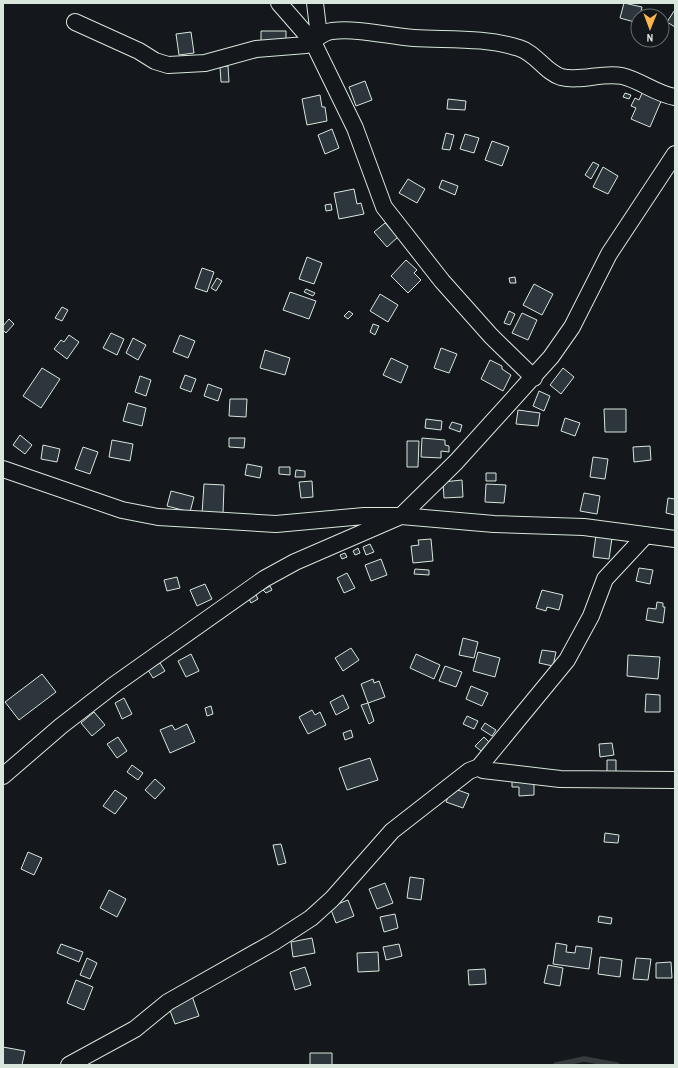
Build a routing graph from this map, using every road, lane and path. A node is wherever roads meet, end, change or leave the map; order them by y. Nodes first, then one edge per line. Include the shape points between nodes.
1 (280, 3) edge
2 (315, 3) edge
3 (75, 22) dead end
4 (316, 39) junction
5 (675, 97) edge
6 (674, 160) edge
7 (534, 378) junction
8 (3, 469) edge
9 (401, 516) junction
10 (646, 535) junction
11 (675, 539) edge
12 (479, 767) junction
13 (3, 776) edge
14 (675, 780) edge
15 (69, 1065) edge

1 - 4 street
2 - 4 street
3 - 4 street via 168,65 205,63 256,49 296,47
4 - 5 street via 333,31 506,45 521,48 560,76 624,76
4 - 7 street via 355,128 384,207 442,281 491,336
6 - 7 street via 609,254 572,327
7 - 9 street via 456,462
8 - 9 street via 122,510 158,518 276,524 364,516
9 - 10 street via 494,524 584,527
9 - 13 street via 301,559 264,579 114,685
10 - 11 street
10 - 12 street via 605,579 591,616 567,660
12 - 14 street via 483,770 560,779
12 - 15 street via 463,775 392,832 332,899 310,918 274,942 168,1002 135,1029

